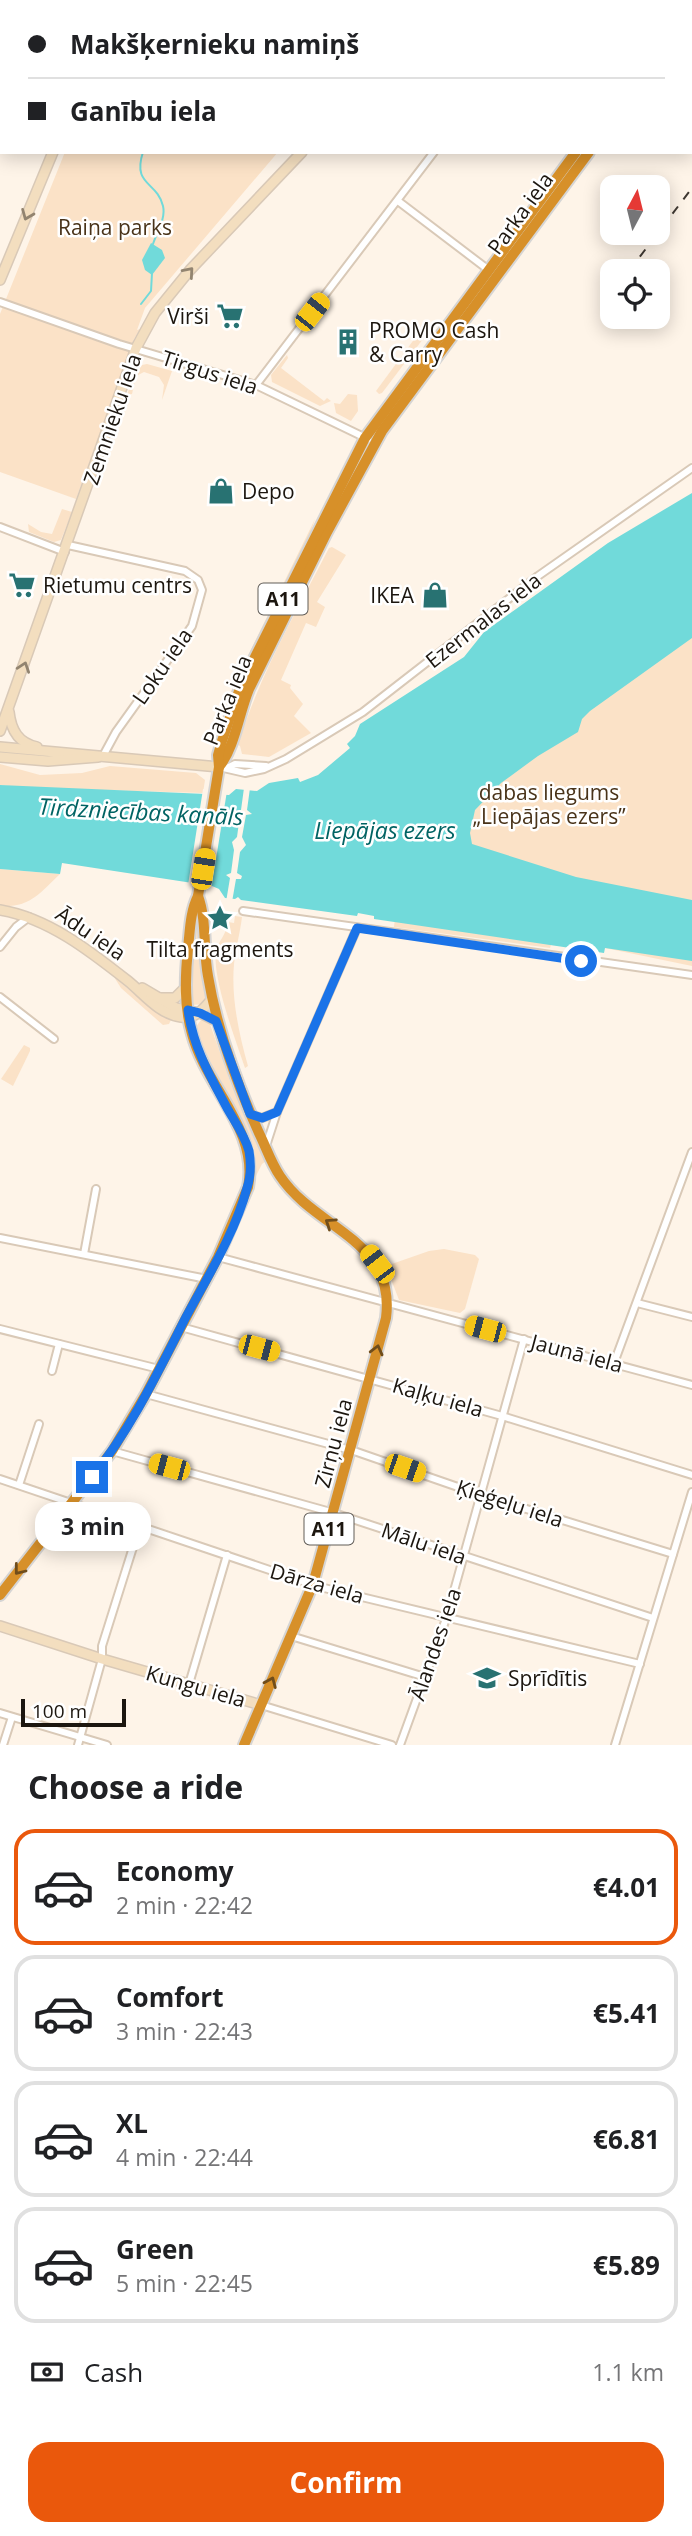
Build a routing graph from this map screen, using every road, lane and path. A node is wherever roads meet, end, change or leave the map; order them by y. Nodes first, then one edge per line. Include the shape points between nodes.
1 (52, 154) edge
2 (300, 154) edge
3 (433, 154) edge
4 (575, 154) edge
5 (587, 154) edge
6 (398, 201) junction
7 (489, 271) junction
8 (0, 280) edge
9 (0, 302) edge
10 (136, 348) junction
11 (256, 385) junction
12 (370, 440) junction
13 (692, 468) edge
14 (0, 527) edge
15 (66, 548) junction
16 (8, 711) junction
17 (0, 732) edge
18 (0, 747) edge
19 (56, 751) junction
20 (103, 756) junction
21 (0, 757) edge
22 (223, 767) junction
23 (198, 896) junction
24 (0, 911) edge
25 (243, 911) dead end
26 (29, 917) junction
27 (357, 928) junction
28 (0, 947) edge
29 (692, 975) edge
30 (131, 983) junction
31 (185, 988) junction
32 (155, 996) junction
33 (0, 997) edge
34 (212, 999) junction
35 (200, 1013) junction
36 (188, 1014) junction
37 (216, 1021) junction
38 (54, 1039) dead end
39 (277, 1112) junction
40 (250, 1114) junction
41 (265, 1147) junction
42 (692, 1152) edge
43 (96, 1189) dead end
44 (0, 1238) edge
45 (84, 1254) junction
46 (218, 1257) junction
47 (206, 1279) junction
48 (388, 1303) junction
49 (637, 1303) junction
50 (692, 1317) edge
51 (181, 1327) junction
52 (0, 1329) edge
53 (524, 1339) junction
54 (59, 1344) junction
55 (614, 1363) junction
56 (159, 1369) junction
57 (52, 1371) dead end
58 (370, 1378) junction
59 (692, 1385) edge
60 (146, 1394) junction
61 (502, 1416) junction
62 (39, 1424) dead end
63 (351, 1450) junction
64 (111, 1451) junction
65 (692, 1475) edge
66 (0, 1479) edge
67 (19, 1485) junction
68 (692, 1492) edge
69 (481, 1494) junction
70 (72, 1503) junction
71 (334, 1513) junction
72 (140, 1525) junction
73 (673, 1554) junction
74 (227, 1555) junction
75 (463, 1556) junction
76 (313, 1584) junction
77 (0, 1595) edge
78 (447, 1616) junction
79 (653, 1618) junction
80 (0, 1626) edge
81 (291, 1636) junction
82 (102, 1658) junction
83 (640, 1664) junction
84 (425, 1677) junction
85 (189, 1684) junction
86 (261, 1705) junction
87 (0, 1713) edge
88 (12, 1717) junction
89 (80, 1737) junction
90 (3, 1745) edge
91 (78, 1745) edge
92 (107, 1745) edge
93 (244, 1745) edge
94 (392, 1745) edge
95 (401, 1745) edge
96 (615, 1745) edge

1 -> 8 main road
10 -> 2 main road, Zemnieku iela via 155,313 190,270
3 - 6 street
4 - 7 highway, Parka iela / A11
5 - 12 highway, Parka iela / A11
6 - 7 street
6 - 11 street
7 - 12 highway, Parka iela / A11 via 393,398
9 - 10 street, Tirgus iela
10 - 11 street, Tirgus iela
10 - 15 main road, Zemnieku iela
11 - 12 street, Tirgus iela
12 - 22 highway, Parka iela / A11 via 249,689
13 - 22 street, Ezermalas iela via 538,576 380,700 272,766 245,773
14 - 15 street
16 -> 15 main road, Zemnieku iela
15 - 20 street, Loku iela via 185,571 198,580 202,590 192,626
16 - 17 main road, Zemnieku iela
16 - 19 main road via 11,726 22,741
18 - 19 main road
19 - 20 main road
20 - 21 main road via 57,761
20 - 22 main road
22 - 23 highway, A11
23 - 31 highway, A11 via 192,913
23 - 34 highway, A11
24 - 26 main road, Ādu iela
25 - 27 street
26 - 28 street
26 - 30 main road, Ādu iela via 53,928
27 - 29 street
27 - 39 street
30 - 32 main road, Ādu iela
30 - 36 main road, Ādu iela via 162,1009 176,1016
31 - 32 main road via 175,998
31 - 36 highway, A11
32 - 36 main road, Ādu iela
33 - 38 street
34 - 35 main road
34 - 37 highway, A11
35 - 36 main road, Ādu iela
35 - 37 main road, Ādu iela
36 - 46 highway, A11 via 203,1064 246,1141 250,1161 243,1200
37 - 40 highway, A11
39 - 40 street via 262,1118
39 - 41 street
40 - 41 highway, A11
48 -> 41 highway, A11 via 379,1269 368,1252 291,1190
42 - 49 street
43 - 45 street
44 - 45 street
45 - 47 street
46 - 47 highway, A11
46 - 48 street, Jaunā iela
47 - 51 highway, A11
48 - 53 street, Jaunā iela
58 -> 48 highway, Zirņu iela / A11
49 - 50 street
49 - 55 street
51 - 56 highway, A11
51 - 58 street, Kaļķu iela
52 - 54 street
53 - 55 street, Jaunā iela
53 - 61 street, Ālandes iela
54 - 56 street
54 - 57 street
55 - 59 street, Jaunā iela
56 - 60 highway, A11
58 - 61 street, Kaļķu iela
58 - 63 highway, Zirņu iela / A11
60 - 63 street, Ķieģeļu iela
60 - 64 highway, A11
61 - 65 street, Kaļķu iela
61 - 69 street, Ālandes iela
62 - 67 street
63 - 69 street, Ķieģeļu iela
63 - 71 highway, Zirņu iela / A11
64 - 70 highway, A11
64 - 71 street, Mālu iela
66 - 67 street, Dārza iela
67 - 70 street, Dārza iela
68 - 73 street
69 - 73 street, Ķieģeļu iela
69 - 75 street, Ālandes iela
70 - 72 street, Dārza iela
70 -> 77 highway, A11
71 - 75 street, Mālu iela
71 - 76 highway, Zirņu iela / A11
72 - 74 street, Dārza iela
72 - 82 street
73 - 79 street
74 - 76 street, Dārza iela
74 - 85 street
75 - 78 street, Ālandes iela
75 - 79 street, Mālu iela
76 - 78 street, Dārza iela
76 - 81 highway, Zirņu iela / A11
78 - 83 street, Dārza iela
78 - 84 street, Ālandes iela
79 - 83 street
80 - 82 main road, Kungu iela
81 - 84 street
86 -> 81 highway, Zirņu iela / A11
82 - 85 main road, Kungu iela
82 - 89 street
83 - 96 street
84 - 95 street, Ālandes iela
85 - 86 main road, Kungu iela
86 - 93 highway, Zirņu iela / A11
86 - 94 street, Kungu iela
87 - 88 street
88 - 89 street
88 - 90 street
89 - 91 street
89 - 92 street

